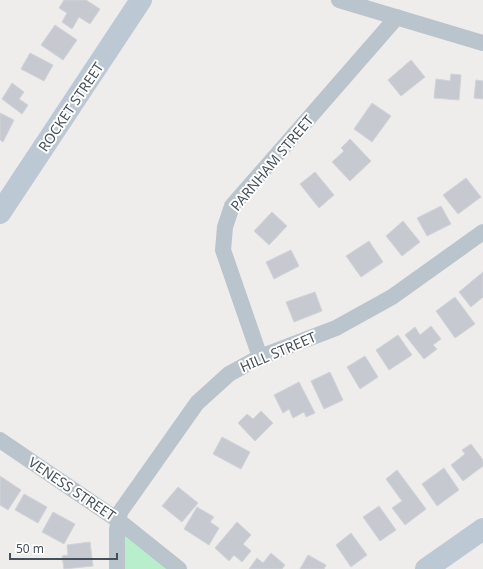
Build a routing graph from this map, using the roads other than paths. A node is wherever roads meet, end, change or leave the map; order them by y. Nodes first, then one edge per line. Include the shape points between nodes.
1 (141, 0) edge
2 (339, 0) edge
3 (398, 17) junction
4 (483, 43) edge
5 (0, 213) edge
6 (483, 232) edge
7 (260, 357) junction
8 (0, 440) edge
9 (119, 521) junction
10 (483, 528) edge
11 (117, 569) edge
12 (180, 569) edge
13 (426, 569) edge

1 - 5 street, ROCKET STREET
2 - 3 street
3 - 4 street
3 - 7 street, PARNHAM STREET via 232,206 225,227 223,250
6 - 7 street, HILL STREET via 386,301 336,328
7 - 9 street, HILL STREET via 229,374 197,403 120,512
8 - 9 street, VENESS STREET
9 - 11 street, HILL STREET
9 - 12 street, VENESS STREET
10 - 13 street

